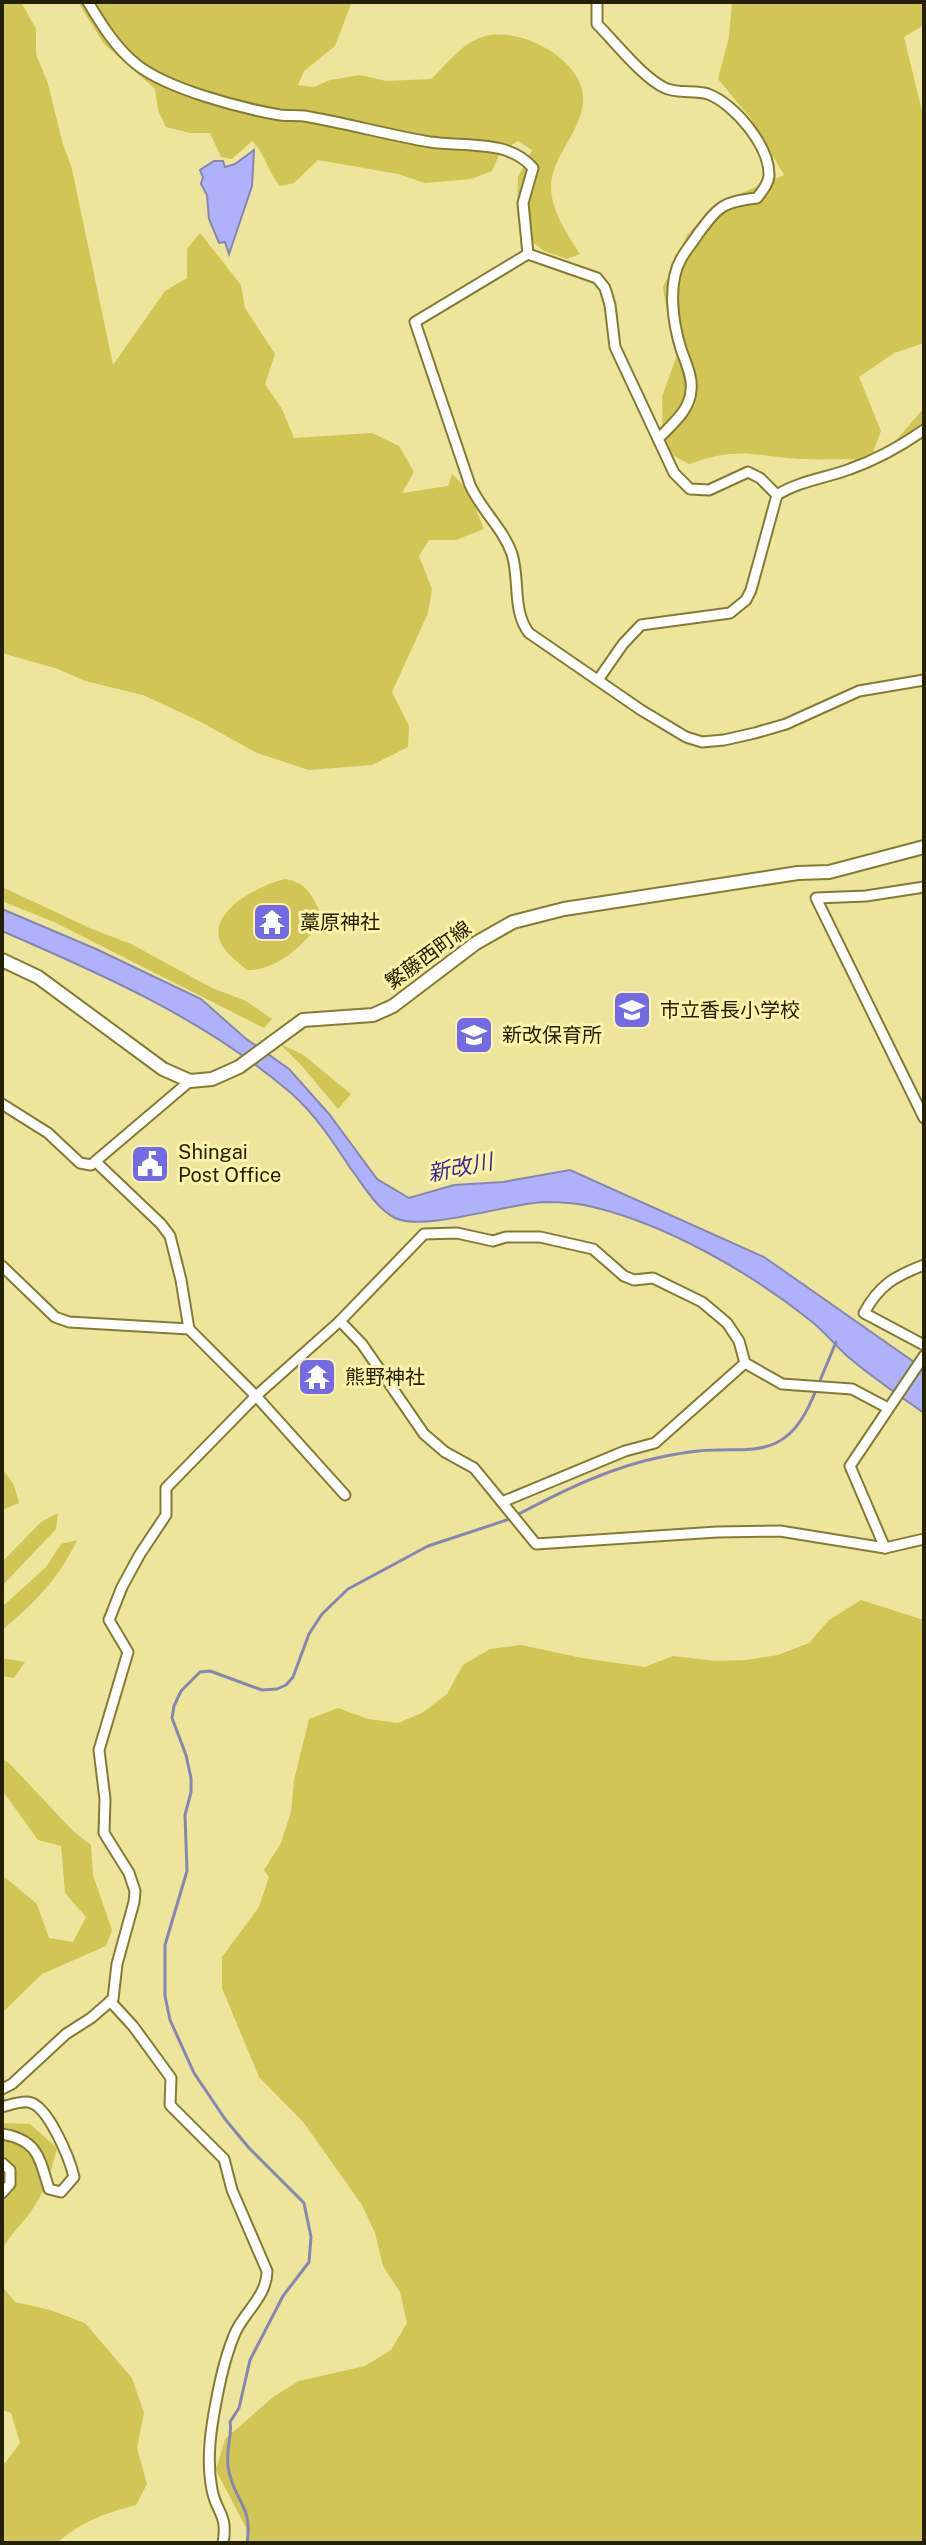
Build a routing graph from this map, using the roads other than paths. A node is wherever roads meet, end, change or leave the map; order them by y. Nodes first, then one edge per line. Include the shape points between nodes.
1 (88, 2) edge
2 (597, 2) edge
3 (528, 254) junction
4 (924, 430) edge
5 (658, 439) junction
6 (777, 495) junction
7 (598, 680) junction
8 (924, 680) edge
9 (924, 847) edge
10 (924, 887) edge
11 (2, 960) edge
12 (190, 1081) junction
13 (2, 1104) edge
14 (924, 1118) edge
15 (97, 1163) junction
16 (924, 1265) edge
17 (2, 1266) edge
18 (340, 1321) junction
19 (189, 1329) junction
20 (924, 1345) edge
21 (924, 1356) edge
22 (745, 1363) junction
23 (256, 1396) junction
24 (888, 1408) junction
25 (345, 1495) dead end
26 (502, 1502) junction
27 (924, 1539) edge
28 (885, 1548) junction
29 (110, 2001) junction
30 (2, 2089) edge
31 (2, 2107) edge
32 (2, 2134) edge
33 (2, 2163) edge
34 (2, 2193) edge
35 (223, 2543) edge

1 - 3 street via 137,65 170,83 282,115 431,142 495,147 525,158 533,168 523,203
2 - 5 street via 597,24 645,72 666,88 707,94 730,106 766,159 769,177 757,198 729,201 712,214 679,261 673,310 692,391 686,410
3 - 5 street via 597,278 605,288 615,347
3 - 7 street via 415,322 470,485 512,554 520,621 544,645
4 - 6 street via 883,455
5 - 6 street via 674,473 690,489 709,490 748,472
6 - 7 street via 746,600 730,613 641,625
7 - 8 street via 702,742 771,729 859,691
9 - 12 main road, 繁藤西町線 via 829,872 513,922 476,943 393,1006 373,1015 303,1020 239,1067 212,1079
10 - 14 street via 816,898
11 - 12 main road via 38,977 163,1069
12 - 15 street
13 - 15 street via 48,1133 80,1163
15 - 19 street via 170,1236
16 - 20 street via 874,1293 864,1313
17 - 19 street via 55,1317 69,1322
18 - 22 street via 424,1234 457,1233 493,1241 540,1237 593,1249 624,1276 653,1278 702,1302 727,1323
18 - 23 street
18 - 26 street via 424,1434 474,1468
19 - 23 street
21 - 24 street
22 - 24 street via 782,1384 852,1389
22 - 26 street via 655,1443
23 - 25 street
23 - 29 street via 166,1488 166,1515 140,1554 109,1620 128,1652 99,1750 104,1833 135,1891
24 - 28 street via 850,1466
26 - 28 street via 536,1544 780,1531
27 - 28 street
29 - 30 street
29 - 35 street via 171,2078 170,2105 224,2159 267,2271 262,2293 236,2331 211,2434 209,2471 226,2526
31 - 32 street via 26,2101 37,2105 71,2161 74,2177 61,2192 49,2189 31,2142
33 - 34 street via 10,2170 10,2184

